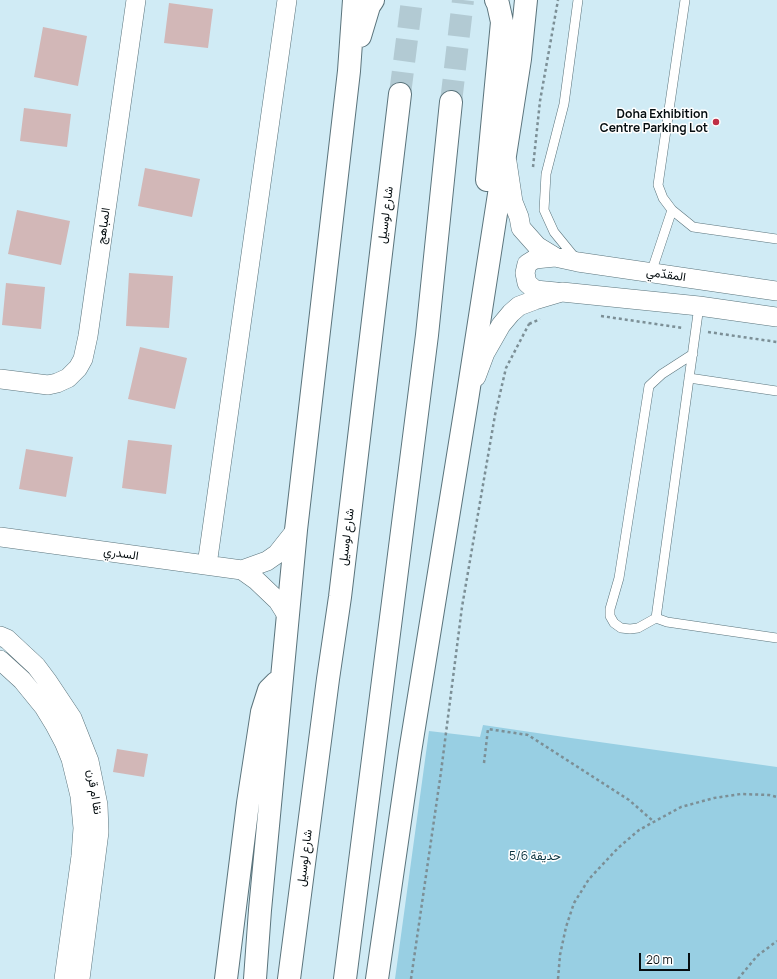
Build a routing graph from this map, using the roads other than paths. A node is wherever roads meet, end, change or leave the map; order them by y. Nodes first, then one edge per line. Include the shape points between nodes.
1 (136, 0) edge
2 (287, 0) edge
3 (354, 0) edge
4 (373, 0) edge
5 (496, 0) edge
6 (526, 0) edge
7 (578, 0) edge
8 (685, 0) edge
9 (349, 71) junction
10 (400, 94) tunnel mouth
11 (451, 102) tunnel mouth
12 (506, 151) junction
13 (672, 210) junction
14 (777, 239) edge
15 (555, 257) junction
16 (578, 262) junction
17 (488, 263) junction
18 (651, 273) junction
19 (777, 291) edge
20 (562, 292) junction
21 (700, 306) junction
22 (777, 317) edge
23 (693, 354) junction
24 (689, 378) junction
25 (0, 379) edge
26 (777, 391) edge
27 (467, 400) junction
28 (296, 530) junction
29 (0, 537) edge
30 (207, 566) junction
31 (242, 570) junction
32 (288, 617) junction
33 (656, 618) junction
34 (0, 636) edge
35 (777, 638) edge
36 (0, 660) edge
37 (281, 678) junction
38 (64, 979) edge
39 (80, 979) edge
40 (226, 979) edge
41 (255, 979) edge
42 (289, 979) edge
43 (345, 979) edge
44 (377, 979) edge

1 - 25 street, المباهج via 83,359 68,378 57,383 48,385
2 - 30 street
3 - 9 highway
4 - 9 highway
5 - 17 highway via 502,22 486,190
6 - 12 highway
7 - 16 lane via 564,104 546,174 544,210 554,232
8 - 13 lane via 658,184 663,198
9 - 28 highway
10 - 42 highway, شارع لوسيل via 340,597
11 - 43 highway via 426,335
12 - 15 street, المقدّمي via 513,202 521,228 536,246
12 - 17 highway
13 - 14 lane via 693,228
13 - 18 lane
15 - 16 street, المقدّمي
15 - 20 street, المقدّمي via 535,259 527,264 527,284 535,290
16 - 18 street, المقدّمي
17 - 27 highway
18 - 19 street, المقدّمي
20 - 21 street, المقدّمي
20 - 27 street, المقدّمي via 519,306 511,313 485,353
21 - 22 street, المقدّمي
21 - 23 lane
23 - 24 lane
23 - 33 lane via 662,374 649,386 619,578 610,609 614,623 621,628 638,628
24 - 26 lane
24 - 33 lane
27 - 44 highway
28 - 31 street, السدري via 277,554 267,561
28 - 32 highway
29 - 30 street, السدري
30 - 31 street, السدري
31 - 32 street via 278,601
32 - 37 highway
33 - 35 lane via 667,622
34 - 39 street, نقا ام قرن via 36,666 60,699 81,737 96,786 99,832
36 - 38 street, نقا ام قرن via 22,680 55,725 71,759 80,796 83,828 81,856
37 - 40 highway via 269,690 262,712
37 - 41 highway

